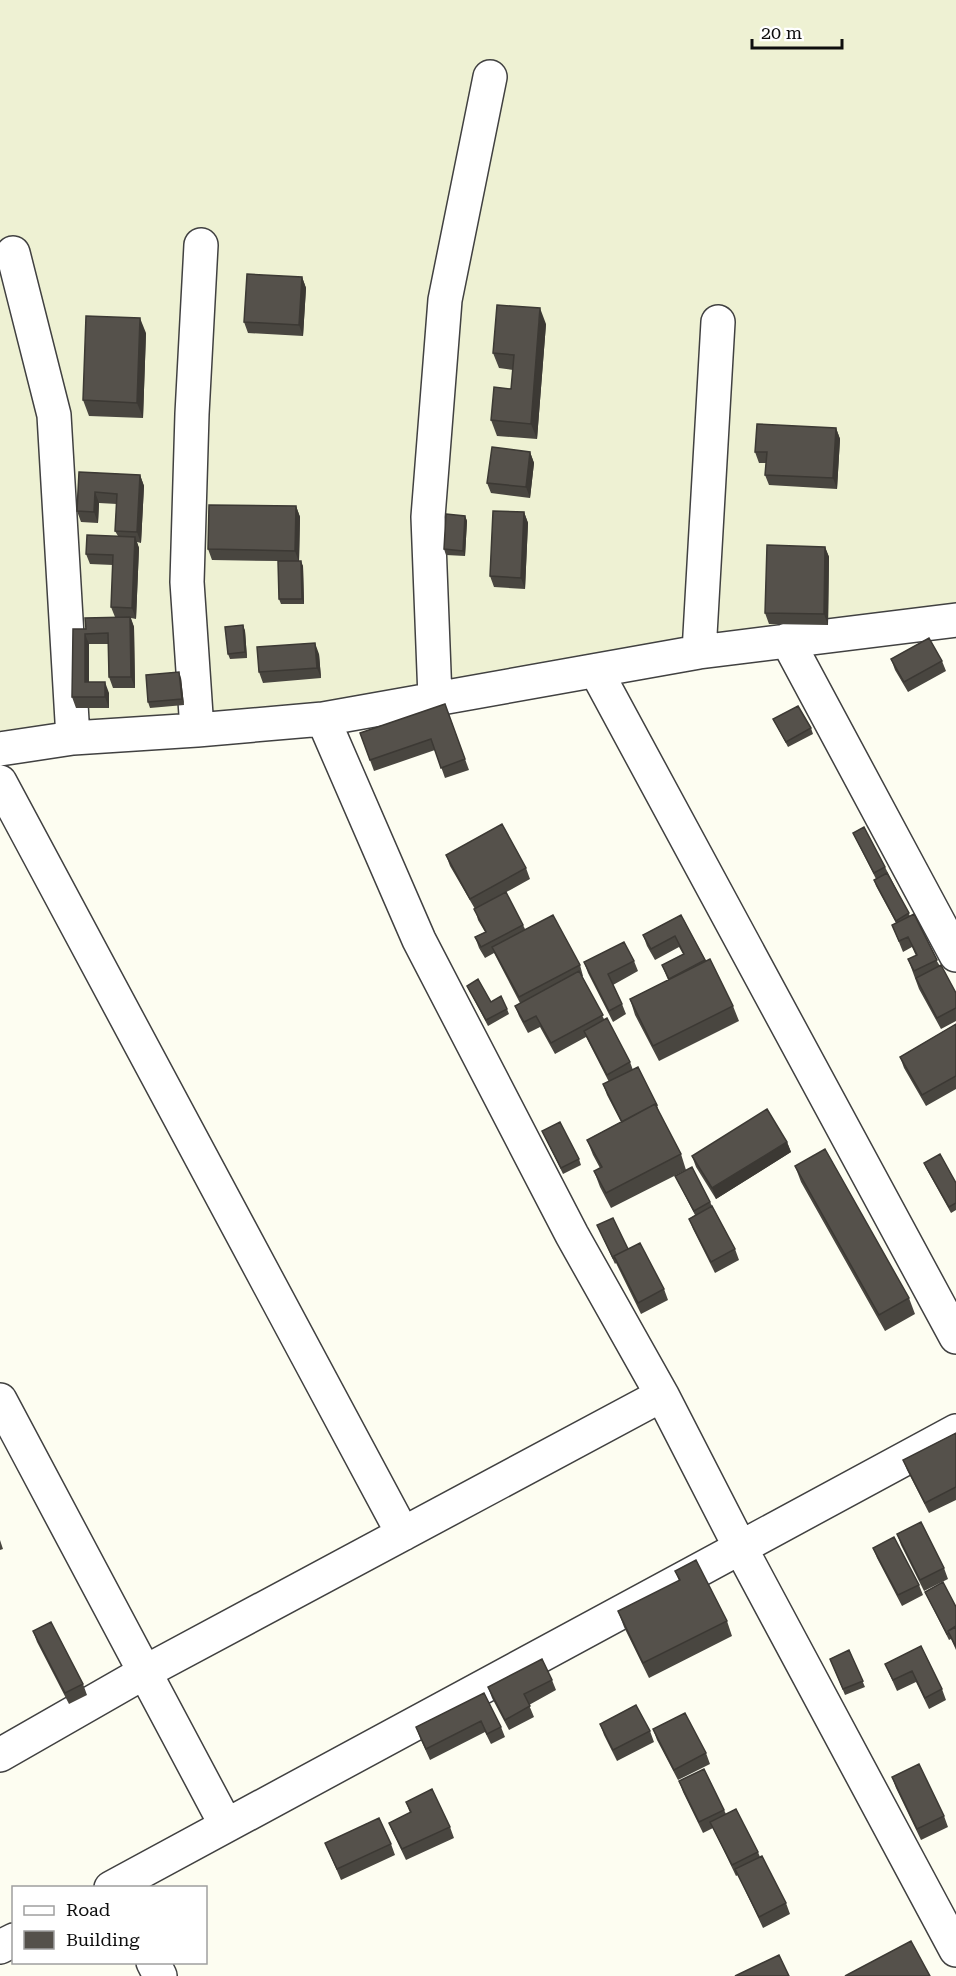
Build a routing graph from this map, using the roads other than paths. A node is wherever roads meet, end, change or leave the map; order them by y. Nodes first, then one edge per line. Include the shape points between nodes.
1 (490, 77) dead end
2 (201, 244) dead end
3 (13, 253) dead end
4 (718, 322) dead end
5 (956, 620) edge
6 (787, 640) junction
7 (699, 652) junction
8 (596, 671) junction
9 (435, 698) junction
10 (323, 719) junction
11 (197, 730) junction
12 (73, 738) junction
13 (0, 749) edge
14 (0, 782) edge
15 (956, 955) edge
16 (956, 1337) edge
17 (662, 1395) junction
18 (0, 1400) edge
19 (956, 1431) edge
20 (403, 1534) junction
21 (740, 1547) junction
22 (145, 1672) junction
23 (0, 1755) edge
24 (226, 1825) junction
25 (114, 1886) edge
26 (956, 1950) edge

1 - 9 street via 445,300 428,517
2 - 11 street via 187,582
3 - 12 street via 54,415
4 - 7 street
5 - 6 street
6 - 7 street
6 - 15 street
7 - 8 street
8 - 9 street
8 - 16 street
9 - 10 street
10 - 11 street
10 - 17 street via 419,940 572,1234
11 - 12 street
12 - 13 street
14 - 20 street
17 - 20 street
17 - 21 street
18 - 22 street
19 - 21 street
20 - 22 street
21 - 24 street
21 - 26 street
22 - 23 street
22 - 24 street
24 - 25 street

